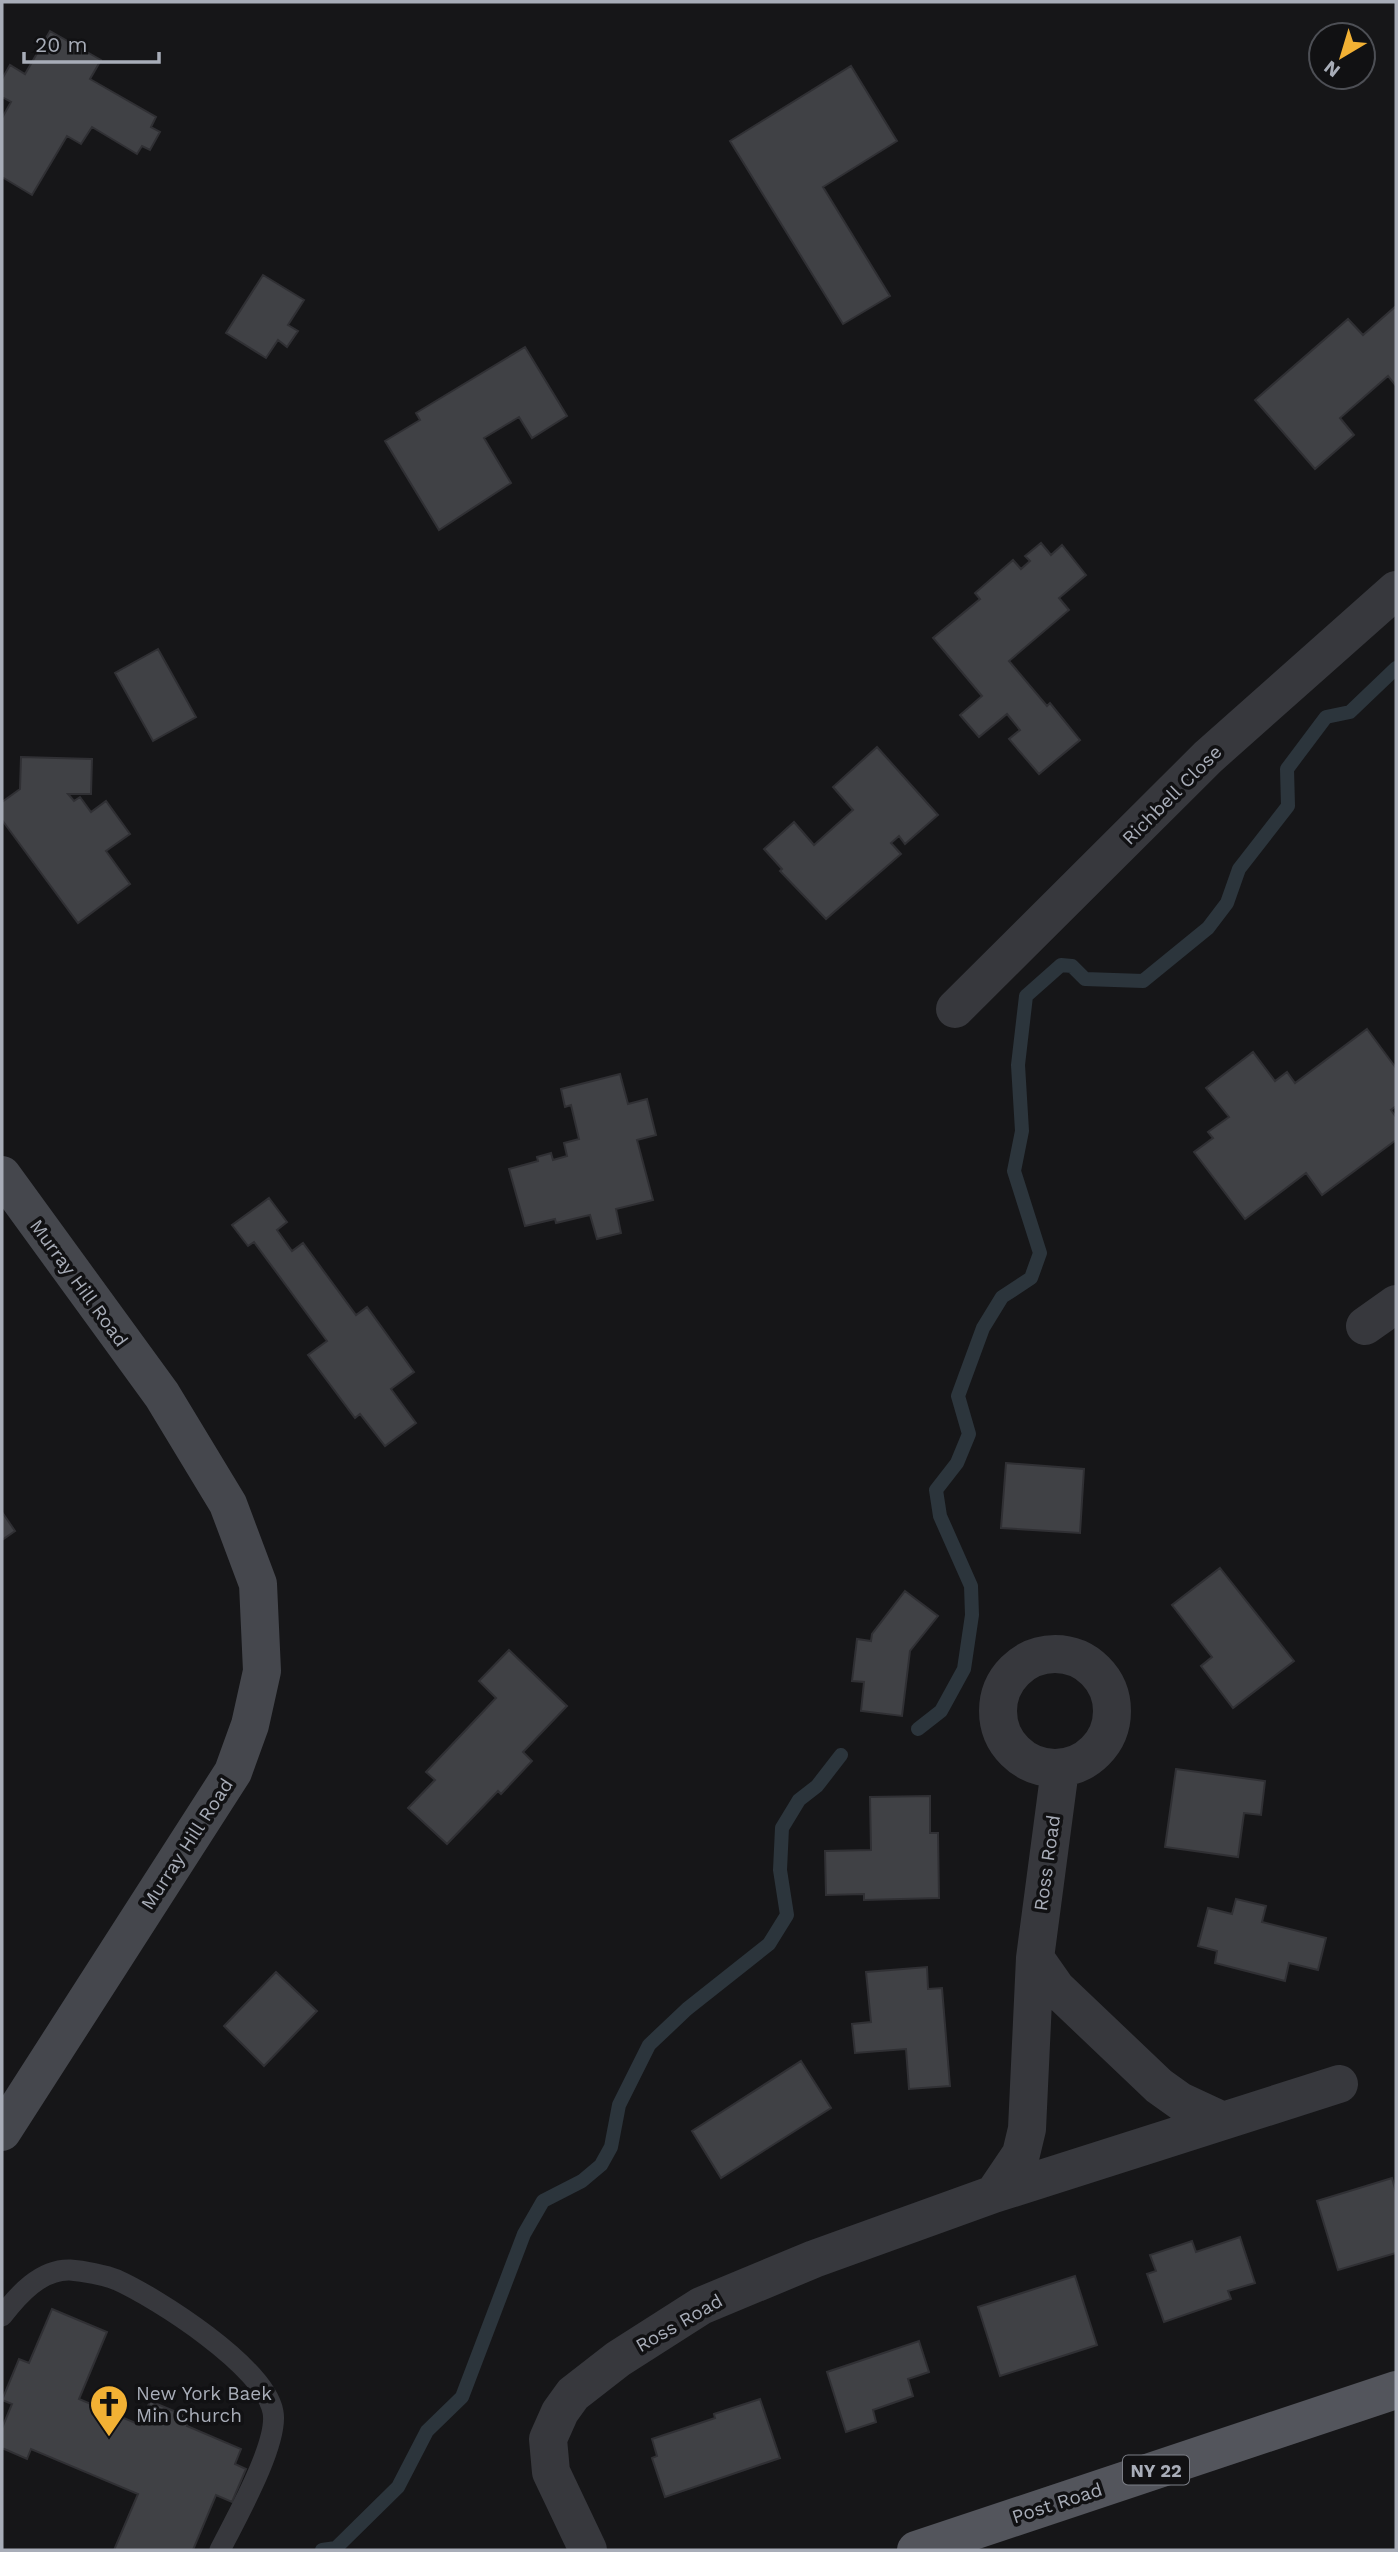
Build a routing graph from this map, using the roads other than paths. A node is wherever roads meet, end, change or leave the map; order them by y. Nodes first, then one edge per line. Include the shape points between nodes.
1 (1396, 590) edge
2 (955, 1009) dead end
3 (3, 1180) edge
4 (1396, 1304) edge
5 (1365, 1326) dead end
6 (1060, 1769) dead end
7 (1035, 1958) junction
8 (1339, 2084) dead end
9 (1223, 2121) junction
10 (2, 2132) edge
11 (994, 2194) junction
12 (2, 2316) edge
13 (1396, 2390) edge
14 (220, 2550) edge
15 (588, 2550) edge
16 (916, 2550) edge

1 - 2 street, Richbell Close via 1208,757
3 - 10 street, Murray Hill Road via 162,1395 228,1504 258,1584 262,1671 233,1772
4 - 5 street
6 - 7 street, Ross Road
7 - 9 street via 1056,1988 1159,2086
7 - 11 street, Ross Road via 1027,2129 1021,2154
8 - 9 street, Ross Road
9 - 11 street, Ross Road
11 - 15 street, Ross Road via 814,2259 701,2306 573,2394 548,2439 551,2472
12 - 14 lane via 43,2276 68,2270 115,2279 223,2347 261,2385 273,2412 267,2454
13 - 16 main road, Post Road / NY 22

